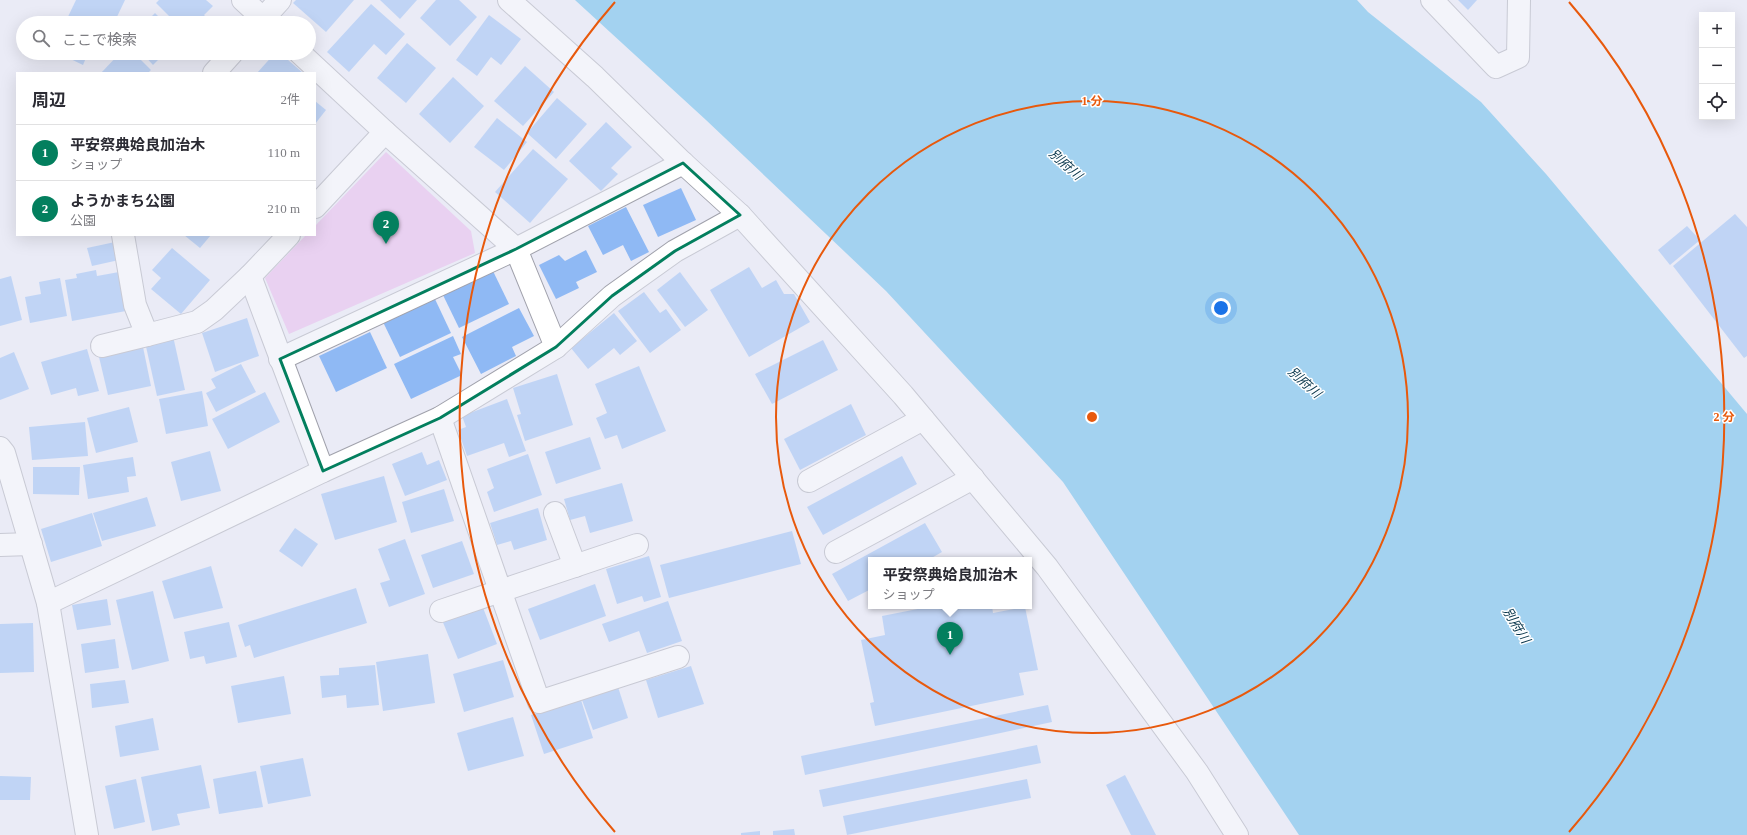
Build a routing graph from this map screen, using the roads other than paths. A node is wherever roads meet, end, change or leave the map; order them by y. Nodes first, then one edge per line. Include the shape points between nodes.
1 (243, 0) edge
2 (280, 0) edge
3 (509, 0) edge
4 (1432, 0) edge
5 (1519, 0) edge
6 (259, 16) edge
7 (268, 16) edge
8 (226, 60) edge
9 (308, 60) edge
10 (215, 72) edge
11 (385, 132) junction
12 (683, 163) junction
13 (316, 206) edge
14 (740, 215) junction
15 (123, 236) edge
16 (288, 236) edge
17 (516, 249) junction
18 (250, 276) junction
19 (147, 335) junction
20 (102, 346) dead end
21 (556, 347) junction
22 (280, 359) junction
23 (440, 418) junction
24 (923, 419) junction
25 (0, 448) edge
26 (323, 471) junction
27 (973, 478) junction
28 (809, 481) dead end
29 (555, 513) dead end
30 (30, 544) junction
31 (0, 545) edge
32 (637, 546) dead end
33 (836, 552) dead end
34 (575, 566) junction
35 (500, 592) junction
36 (48, 603) junction
37 (441, 611) dead end
38 (678, 657) dead end
39 (87, 835) edge
40 (1237, 835) edge

1 - 6 street
2 - 7 street
3 - 12 street
4 - 5 street via 1496,67 1518,57
8 - 10 street
9 - 11 street
11 - 13 street
11 - 17 street
12 - 14 street
12 - 17 street
14 - 21 street via 675,251 612,296
14 - 24 street
15 - 19 street via 135,305
16 - 18 street
17 - 21 street
17 - 22 street
18 - 19 street via 214,310 197,322
18 - 22 street
19 - 20 street
21 - 23 street
22 - 26 street
23 - 26 street
23 - 35 street
24 - 27 street
24 - 28 street
25 - 30 street via 4,453
26 - 36 street
27 - 33 street
27 - 40 street via 1047,567 1197,772
29 - 34 street
30 - 31 street
30 - 36 street
32 - 34 street
34 - 35 street
35 - 37 street
35 - 38 street via 539,702
36 - 39 street

